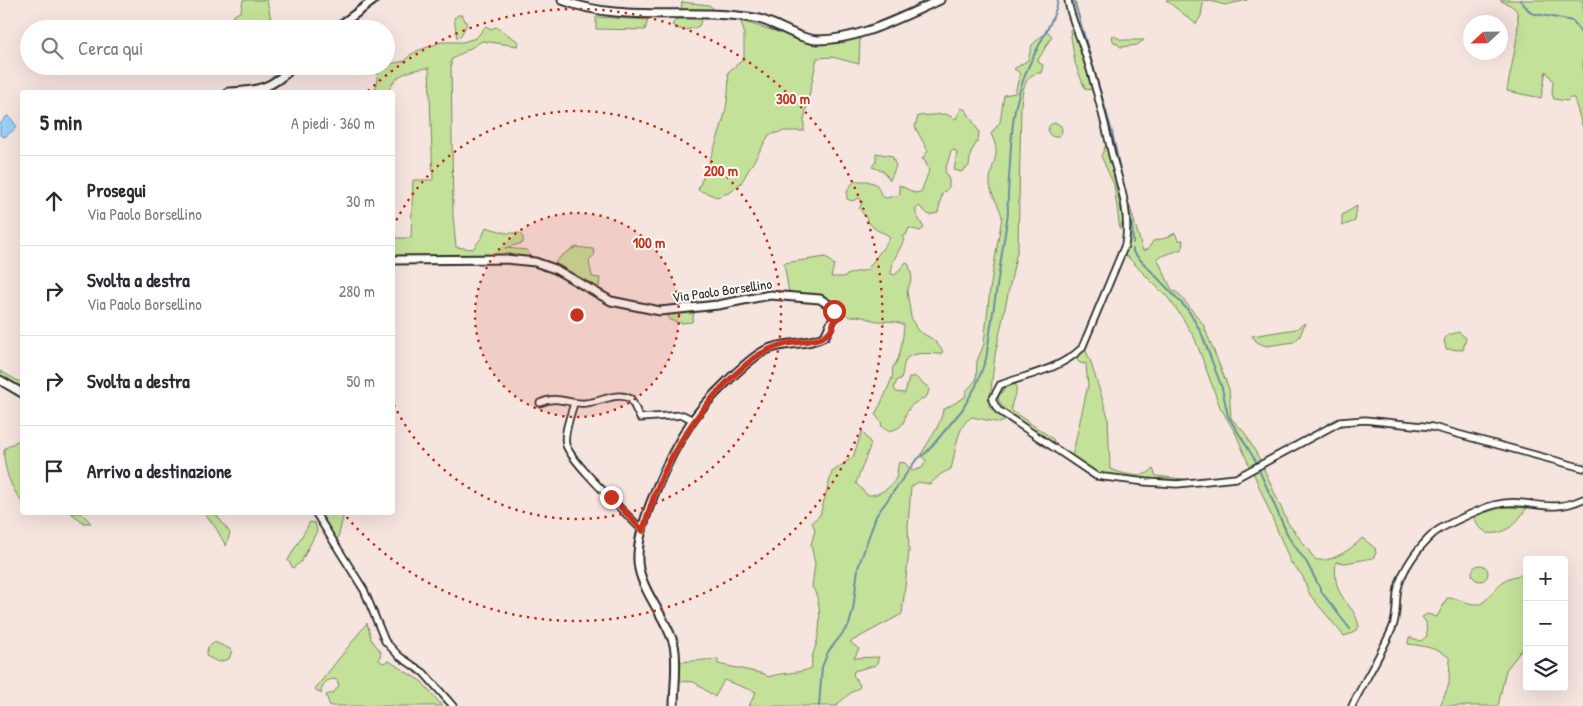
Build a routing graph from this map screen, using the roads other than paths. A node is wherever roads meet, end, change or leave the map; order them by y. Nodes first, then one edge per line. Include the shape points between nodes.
1 (374, 0) edge
2 (562, 0) edge
3 (940, 0) edge
4 (1068, 0) edge
5 (347, 20) edge
6 (283, 75) edge
7 (246, 90) edge
8 (395, 260) edge
9 (0, 380) edge
10 (20, 392) edge
11 (540, 403) dead end
12 (574, 403) junction
13 (693, 420) junction
14 (1583, 468) edge
15 (1583, 499) edge
16 (317, 515) edge
17 (643, 531) junction
18 (453, 706) edge
19 (674, 706) edge
20 (1352, 706) edge

1 - 5 street
2 - 3 street via 613,13 686,12 756,18 817,40 853,35
4 - 14 street via 1103,116 1128,230 1125,245 1082,348 1070,360 1036,375 1000,385 992,400 998,410 1096,476 1146,482 1177,484 1236,478 1340,422 1365,420 1432,427
6 - 7 street via 264,88
8 - 13 street, Via Paolo Borsellino via 535,262 555,269 611,301 660,311 783,295 820,298 831,306 834,317 825,336 765,350
9 - 10 street
11 - 12 street via 559,398
12 - 13 street via 600,402 623,395 631,399 640,418 683,415
12 - 17 street via 567,446 592,478
13 - 17 street, Via Paolo Borsellino via 665,470
15 - 20 street via 1566,506 1533,506 1520,502 1494,505 1434,533 1405,569 1398,588 1393,627
16 - 18 street via 364,590 385,641 399,656 424,673
17 - 19 street, Via Paolo Borsellino via 639,570 674,644

